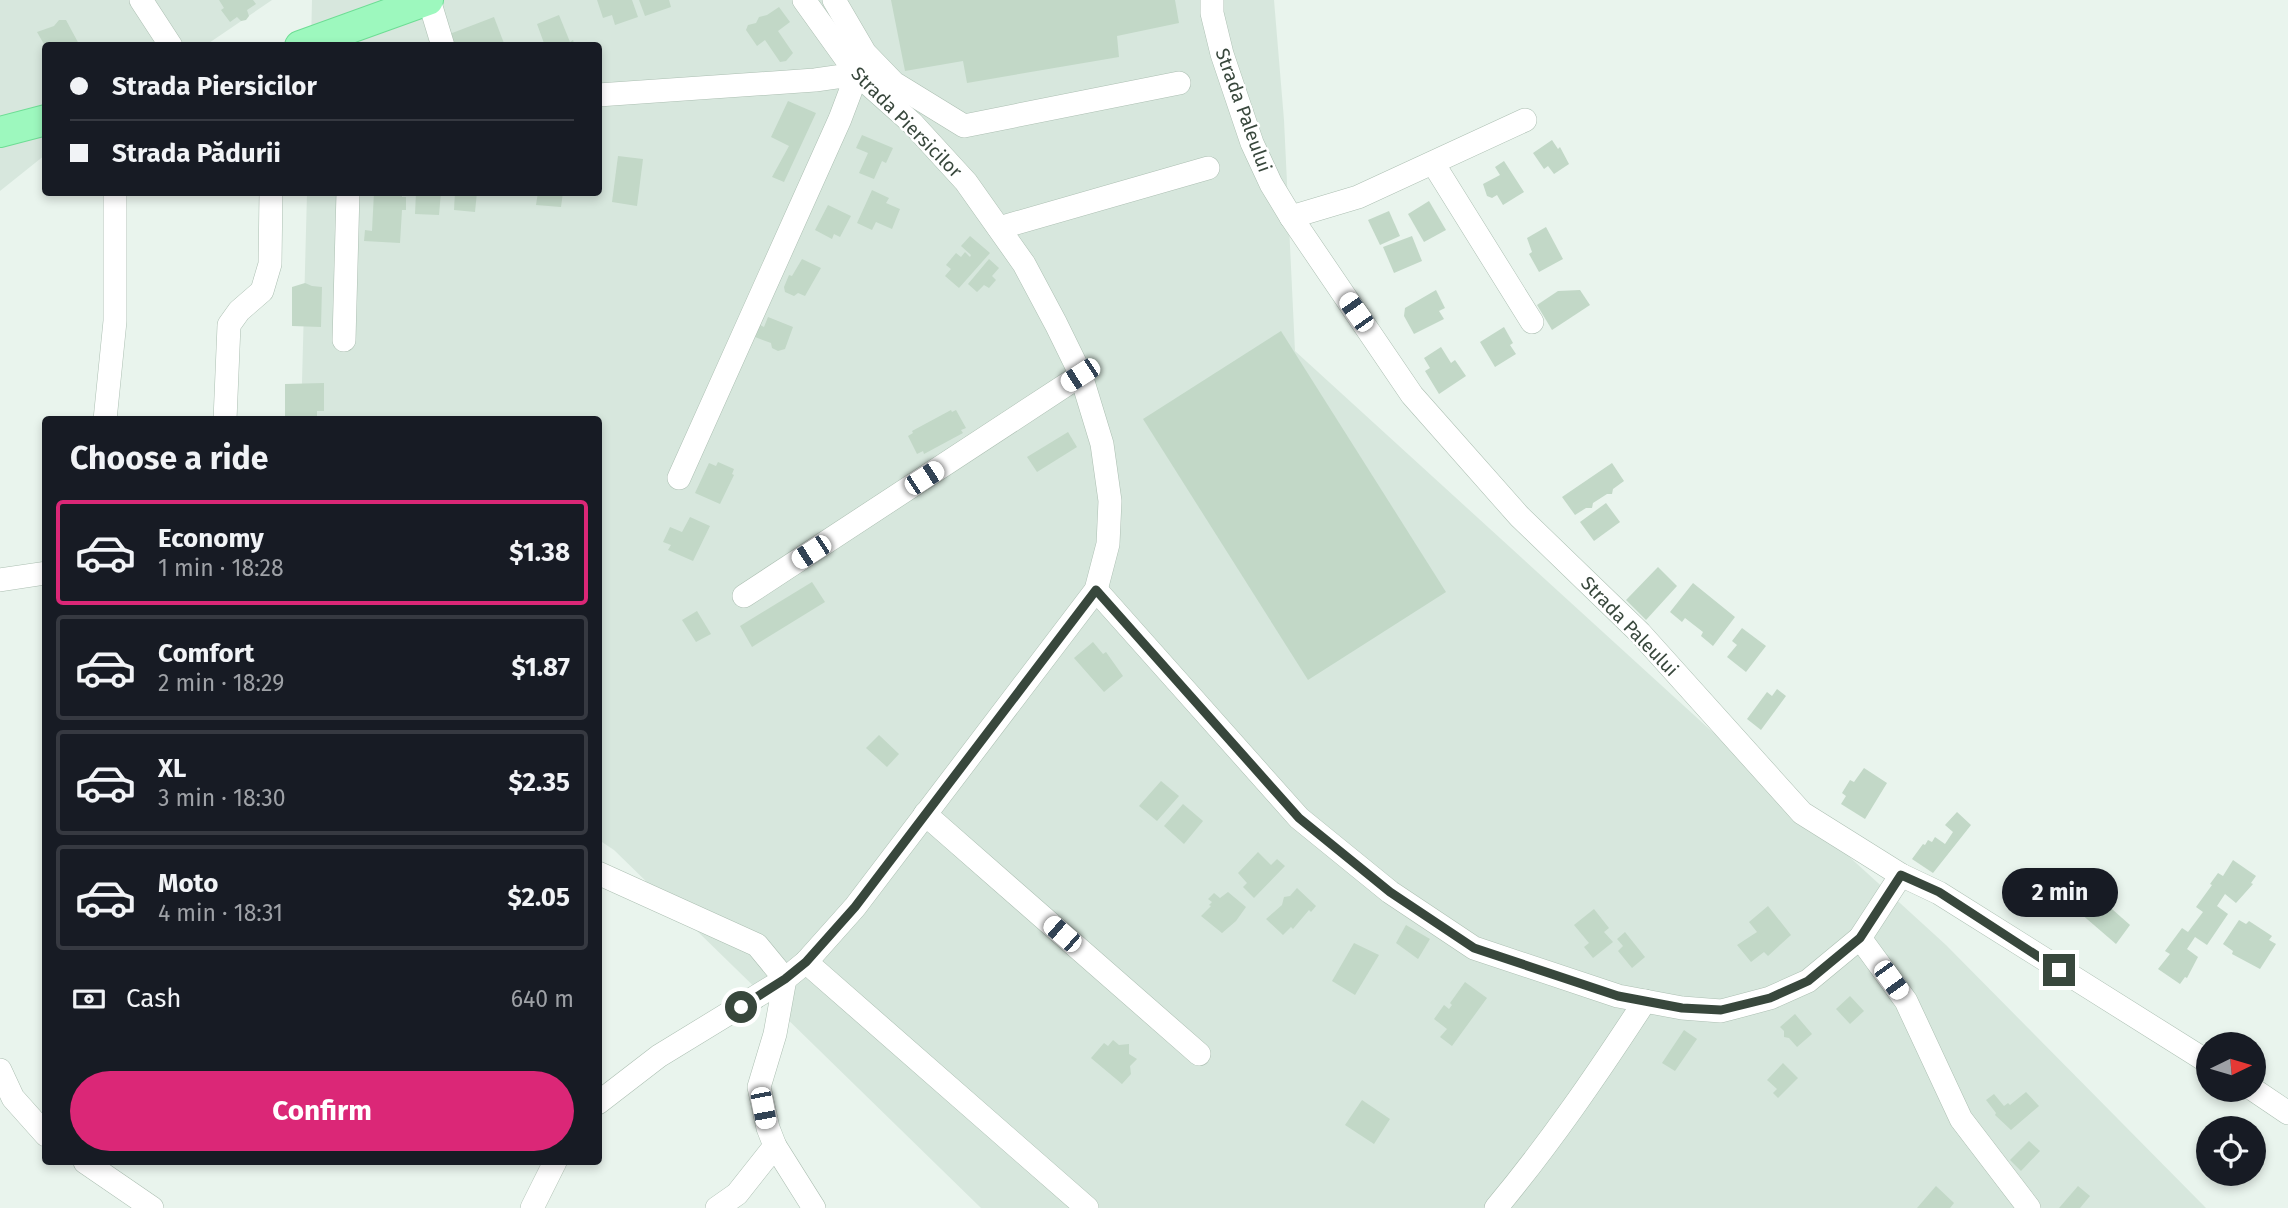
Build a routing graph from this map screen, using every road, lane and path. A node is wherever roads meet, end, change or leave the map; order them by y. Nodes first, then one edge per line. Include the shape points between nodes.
1 (141, 0) edge
2 (429, 0) edge
3 (804, 0) edge
4 (835, 0) edge
5 (1212, 0) edge
6 (352, 37) edge
7 (169, 42) edge
8 (323, 42) edge
9 (442, 42) edge
10 (857, 74) junction
11 (1179, 83) dead end
12 (602, 95) edge
13 (1525, 120) dead end
14 (42, 121) edge
15 (0, 132) edge
16 (1433, 163) junction
17 (1208, 167) dead end
18 (115, 196) edge
19 (271, 196) edge
20 (348, 196) edge
21 (1291, 218) junction
22 (999, 228) junction
23 (1532, 322) dead end
24 (344, 340) dead end
25 (1080, 375) junction
26 (106, 416) edge
27 (225, 416) edge
28 (679, 478) dead end
29 (42, 574) edge
30 (0, 580) edge
31 (1096, 590) junction
32 (744, 596) dead end
33 (925, 814) junction
34 (602, 875) edge
35 (1901, 875) junction
36 (1860, 938) junction
37 (806, 962) junction
38 (785, 979) junction
39 (1645, 1001) junction
40 (1199, 1054) dead end
41 (2196, 1054) edge
42 (0, 1070) edge
43 (2266, 1098) edge
44 (602, 1100) edge
45 (2287, 1111) edge
46 (42, 1131) edge
47 (775, 1146) junction
48 (89, 1165) edge
49 (554, 1165) edge
50 (152, 1208) edge
51 (532, 1208) edge
52 (717, 1208) edge
53 (814, 1208) edge
54 (1087, 1208) edge
55 (1496, 1208) edge
56 (2029, 1208) edge

1 - 7 street
2 - 6 main road
2 - 9 street
3 - 10 street, Strada Piersicilor
4 - 11 street via 866,53 894,83 964,126
5 - 21 street, Strada Paleului via 1222,54 1252,143
6 - 8 main road
10 - 12 street
10 - 22 street, Strada Piersicilor via 921,133 966,182
10 - 28 street
13 - 16 street
14 - 15 main road
16 - 21 street via 1358,197
16 - 23 street
17 - 22 street
18 - 26 street via 115,321
19 - 27 street via 270,264 262,291 229,326
20 - 24 street
21 - 35 street, Strada Paleului via 1412,396 1519,516 1640,633 1802,813
22 - 25 street, Strada Piersicilor via 1024,264
25 - 31 street, Strada Piersicilor via 1102,444 1110,501 1108,544
25 - 32 street
29 - 30 street
31 - 33 street, Strada Piersicilor
31 - 39 street via 1299,818 1390,892 1474,948
33 - 37 street, Strada Piersicilor via 855,907
33 - 40 street
34 - 38 street via 757,945
35 - 36 street
35 - 41 street, Strada Paleului via 1939,892
36 - 39 street via 1808,981 1770,998 1721,1010
36 - 56 street via 1906,1001 1961,1119
37 - 38 street, Strada Piersicilor
37 - 54 street
38 - 44 street, Strada Piersicilor via 659,1056
38 - 47 street via 759,1087
39 - 55 street via 1576,1106
42 - 46 street via 13,1098
43 - 45 street
47 - 52 street via 737,1194
47 - 53 street
48 - 50 street
49 - 51 street

